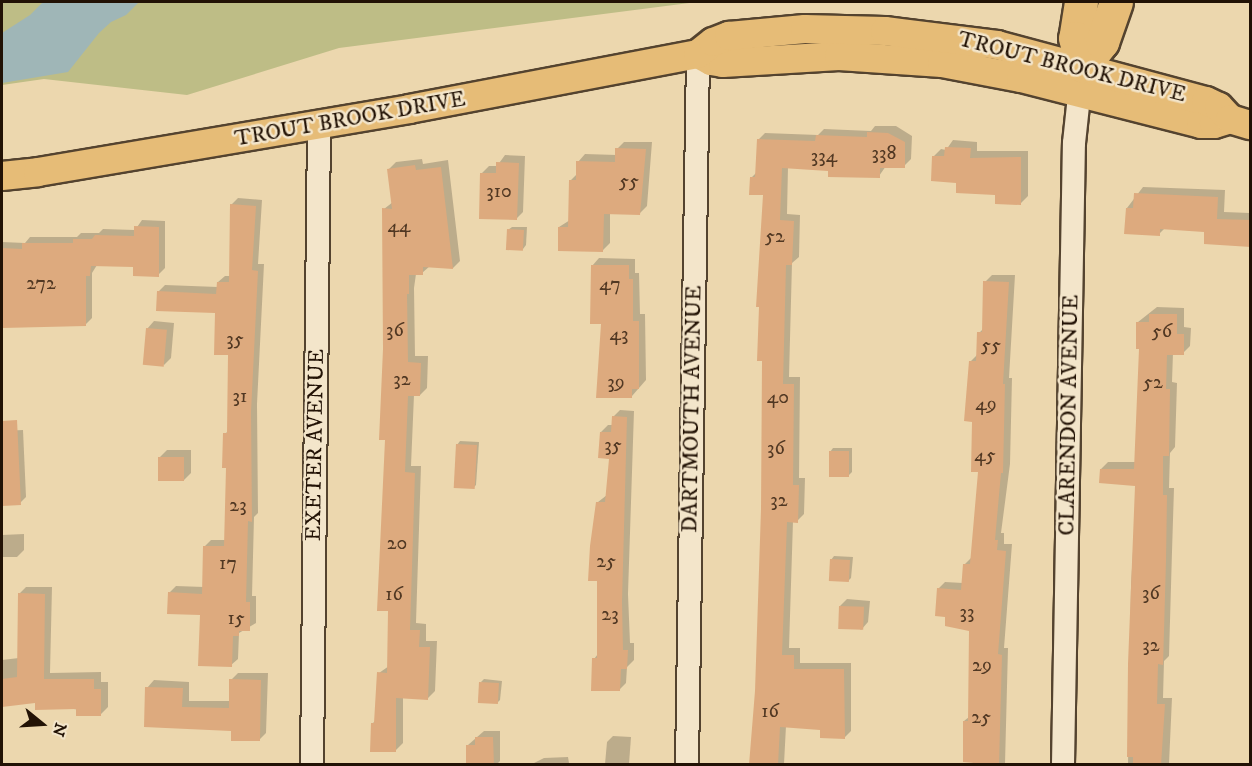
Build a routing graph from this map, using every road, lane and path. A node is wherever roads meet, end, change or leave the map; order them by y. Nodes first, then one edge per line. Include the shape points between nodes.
1 (1081, 2) edge
2 (1116, 2) edge
3 (698, 54) junction
4 (1081, 79) junction
5 (1240, 122) edge
6 (319, 125) junction
7 (2, 176) edge
8 (312, 765) edge
9 (687, 765) edge
10 (1062, 765) edge

1 - 4 highway via 1075,38
2 - 4 highway via 1102,42
3 - 4 main road, TROUT BROOK DRIVE via 712,42 729,36 840,29 965,39
3 - 6 main road, TROUT BROOK DRIVE
3 - 9 street, DARTMOUTH AVENUE
4 - 5 main road, TROUT BROOK DRIVE via 1206,101
4 - 10 street, CLARENDON AVENUE via 1074,143
6 - 7 main road, TROUT BROOK DRIVE
6 - 8 street, EXETER AVENUE

